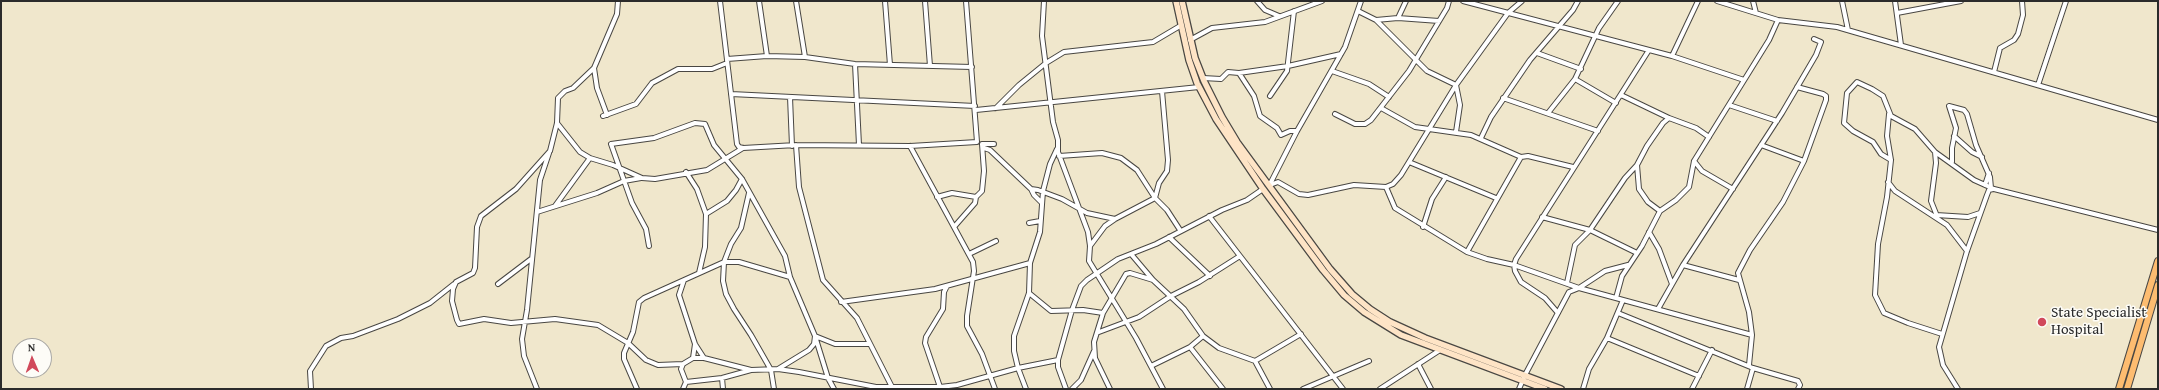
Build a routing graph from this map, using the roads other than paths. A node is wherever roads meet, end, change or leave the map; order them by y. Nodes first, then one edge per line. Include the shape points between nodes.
1 (618, 1) edge
2 (720, 1) edge
3 (759, 1) edge
4 (796, 1) edge
5 (885, 1) edge
6 (925, 1) edge
7 (966, 1) edge
8 (1044, 1) edge
9 (1176, 1) edge
10 (1182, 1) edge
11 (1257, 1) edge
12 (1322, 1) edge
13 (1361, 1) edge
14 (1406, 1) edge
15 (1449, 1) edge
16 (1463, 1) edge
17 (1522, 1) edge
18 (1578, 1) edge
19 (1618, 1) edge
20 (1698, 1) edge
21 (1717, 1) edge
22 (1753, 1) edge
23 (1842, 1) edge
24 (1895, 1) edge
25 (1961, 1) edge
26 (2022, 1) edge
27 (2066, 1) edge
28 (1294, 11) junction
29 (1358, 11) junction
30 (1508, 13) junction
31 (1756, 13) junction
32 (1897, 13) junction
33 (1279, 16) junction
34 (1398, 18) junction
35 (1376, 20) junction
36 (1778, 20) junction
37 (1439, 21) junction
38 (1180, 26) junction
39 (1558, 26) junction
40 (1848, 30) junction
41 (1595, 36) junction
42 (1814, 39) dead end
43 (1190, 40) junction
44 (1901, 45) junction
45 (1649, 50) junction
46 (1536, 53) junction
47 (1341, 54) junction
48 (767, 56) junction
49 (1672, 56) junction
50 (805, 57) junction
51 (1414, 60) junction
52 (727, 61) junction
53 (1046, 63) junction
54 (855, 64) junction
55 (890, 65) junction
56 (930, 66) junction
57 (1288, 66) junction
58 (972, 67) junction
59 (594, 68) junction
60 (1581, 69) junction
61 (1332, 71) junction
62 (1994, 72) junction
63 (1239, 73) junction
64 (1203, 78) junction
65 (1575, 79) junction
66 (1744, 80) junction
67 (1456, 85) junction
68 (2038, 85) junction
69 (1199, 87) junction
70 (1797, 87) junction
71 (1162, 91) junction
72 (731, 94) junction
73 (1621, 95) junction
74 (1270, 96) dead end
75 (790, 97) junction
76 (1389, 97) junction
77 (1503, 98) junction
78 (856, 100) junction
79 (1050, 103) junction
80 (1616, 103) junction
81 (1729, 105) junction
82 (975, 108) junction
83 (996, 108) junction
84 (1381, 108) junction
85 (1889, 112) junction
86 (1548, 113) junction
87 (1335, 114) dead end
88 (1669, 118) junction
89 (2158, 120) edge
90 (1777, 121) junction
91 (557, 123) junction
92 (1429, 129) junction
93 (1297, 131) junction
94 (1598, 131) junction
95 (1456, 132) junction
96 (1954, 136) junction
97 (1709, 137) junction
98 (1481, 138) junction
99 (994, 144) dead end
100 (859, 145) junction
101 (1761, 145) junction
102 (794, 146) junction
103 (910, 146) junction
104 (743, 148) junction
105 (984, 148) junction
106 (1057, 148) junction
107 (550, 151) junction
108 (1935, 152) junction
109 (1059, 156) junction
110 (1521, 157) junction
111 (1982, 157) junction
112 (590, 158) junction
113 (727, 159) junction
114 (1891, 160) junction
115 (1694, 161) junction
116 (1804, 161) junction
117 (1409, 162) junction
118 (1952, 162) junction
119 (1637, 165) junction
120 (1573, 167) junction
121 (620, 168) junction
122 (686, 172) junction
123 (1989, 172) junction
124 (1446, 177) junction
125 (642, 178) junction
126 (742, 178) junction
127 (624, 181) junction
128 (1888, 182) junction
129 (1270, 185) junction
130 (1985, 185) junction
131 (1386, 187) junction
132 (1993, 188) junction
133 (1031, 189) junction
134 (1263, 189) junction
135 (1733, 189) junction
136 (1043, 191) junction
137 (749, 193) junction
138 (937, 197) junction
139 (976, 197) junction
140 (1155, 198) junction
141 (1496, 198) junction
142 (1042, 203) junction
143 (555, 206) junction
144 (1081, 210) junction
145 (1660, 211) junction
146 (538, 212) junction
147 (1980, 213) junction
148 (706, 214) junction
149 (1935, 215) junction
150 (1209, 216) junction
151 (1542, 217) junction
152 (1115, 219) junction
153 (1040, 221) junction
154 (1029, 223) dead end
155 (954, 227) junction
156 (1424, 227) junction
157 (1180, 230) junction
158 (1590, 230) junction
159 (2158, 230) edge
160 (1649, 232) junction
161 (1169, 237) junction
162 (996, 241) dead end
163 (649, 246) dead end
164 (1090, 246) junction
165 (1967, 251) junction
166 (1467, 252) junction
167 (1637, 253) junction
168 (969, 254) junction
169 (1131, 254) junction
170 (1240, 256) junction
171 (531, 259) junction
172 (2158, 261) edge
173 (724, 262) junction
174 (1030, 263) junction
175 (1514, 265) junction
176 (1628, 265) junction
177 (1683, 265) junction
178 (699, 273) junction
179 (1096, 273) junction
180 (1210, 276) junction
181 (790, 277) junction
182 (972, 278) junction
183 (685, 280) junction
184 (1153, 280) junction
185 (1739, 280) junction
186 (456, 282) junction
187 (1566, 283) junction
188 (498, 284) dead end
189 (1672, 284) junction
190 (2158, 285) edge
191 (947, 286) junction
192 (1580, 288) junction
193 (1030, 293) junction
194 (1112, 296) junction
195 (1171, 296) junction
196 (2156, 296) edge
197 (1616, 298) junction
198 (1623, 300) junction
199 (841, 302) junction
200 (1658, 309) junction
201 (1072, 310) junction
202 (1103, 313) junction
203 (1558, 313) junction
204 (1618, 313) junction
205 (525, 321) junction
206 (1126, 322) junction
207 (1099, 332) junction
208 (1301, 334) junction
209 (1942, 334) junction
210 (1752, 335) junction
211 (815, 336) junction
212 (1202, 336) junction
213 (1607, 338) junction
214 (628, 343) junction
215 (695, 344) junction
216 (869, 344) junction
217 (1190, 347) junction
218 (1440, 350) junction
219 (1712, 350) junction
220 (1095, 351) junction
221 (693, 358) junction
222 (704, 358) junction
223 (1058, 360) junction
224 (1255, 361) junction
225 (1369, 361) dead end
226 (683, 364) junction
227 (1418, 364) junction
228 (1152, 366) junction
229 (1751, 366) junction
230 (1018, 368) junction
231 (778, 369) junction
232 (751, 370) junction
233 (771, 370) junction
234 (1334, 375) junction
235 (990, 376) junction
236 (1699, 376) junction
237 (722, 378) junction
238 (828, 378) junction
239 (1523, 378) junction
240 (686, 382) junction
241 (940, 387) junction
242 (311, 389) edge
243 (537, 389) edge
244 (637, 389) edge
245 (683, 389) edge
246 (724, 389) edge
247 (774, 389) edge
248 (834, 389) edge
249 (893, 389) edge
250 (995, 389) edge
251 (1026, 389) edge
252 (1066, 389) edge
253 (1072, 389) edge
254 (1110, 389) edge
255 (1163, 389) edge
256 (1223, 389) edge
257 (1270, 389) edge
258 (1303, 389) edge
259 (1343, 389) edge
260 (1380, 389) edge
261 (1431, 389) edge
262 (1519, 389) edge
263 (1545, 389) edge
264 (1561, 389) edge
265 (1583, 389) edge
266 (1692, 389) edge
267 (1747, 389) edge
268 (1798, 389) edge
269 (1958, 389) edge
270 (2119, 389) edge
271 (2127, 389) edge

1 - 59 street via 617,14
2 - 52 street
3 - 48 street
4 - 50 street
5 - 55 street
6 - 56 street
7 - 58 street
8 - 53 street via 1042,36
9 - 38 main road
10 - 43 main road
11 - 33 street via 1265,10
12 - 28 street
13 - 29 street
14 - 34 street
15 - 37 street
16 - 30 street
17 - 30 street
18 - 39 street
19 - 41 street
20 - 49 street
21 - 31 street
22 - 31 street
23 - 40 street
24 - 32 street
25 - 32 street
26 - 62 street via 2023,15 2018,34 2014,40 2000,48
27 - 68 street
28 - 33 street
28 - 57 street
29 - 35 street
29 - 47 street
30 - 39 street
30 - 67 street
31 - 36 street
32 - 44 street
33 - 43 street via 1261,23 1212,28
34 - 35 street
34 - 37 street
35 - 51 street
36 - 40 street
36 - 66 street via 1769,40
37 - 51 street
38 - 53 street via 1153,42 1068,51
38 - 69 main road
39 - 41 street
39 - 46 street
40 - 44 street
41 - 45 street
41 - 60 street
42 - 70 street via 1821,42 1821,45
43 - 64 main road
44 - 62 street
45 - 49 street
45 - 73 street
46 - 60 street
46 - 77 street
47 - 57 street
47 - 61 street
48 - 50 street
48 - 52 street
49 - 66 street
50 - 54 street
51 - 67 street via 1427,71
51 - 76 street via 1409,71
52 - 59 street via 712,69 678,69 652,83 636,104 605,116
52 - 72 street
53 - 79 street
53 - 83 street
54 - 55 street
54 - 78 street
55 - 56 street
56 - 58 street
57 - 63 street
57 - 74 street via 1286,74
58 - 82 street
59 - 91 street via 558,98
60 - 65 street
61 - 76 street via 1369,84
61 - 93 street
62 - 68 street
63 - 64 street via 1228,72 1220,79
63 - 93 street via 1254,96 1260,116 1277,128 1281,136 1290,131
64 - 129 main road via 1233,135
65 - 80 street
65 - 86 street
66 - 81 street
67 - 92 street
67 - 95 street via 1460,105
68 - 89 street
69 - 71 street
69 - 134 main road via 1229,141
70 - 90 street
70 - 116 street via 1826,96
71 - 79 street
71 - 140 street via 1168,160 1167,172 1159,183
72 - 75 street
72 - 104 street via 737,144
73 - 80 street
73 - 88 street
75 - 78 street
75 - 102 street
76 - 84 street
77 - 86 street
77 - 98 street
78 - 82 street
78 - 100 street
79 - 83 street
79 - 106 street
80 - 94 street
81 - 90 street
81 - 97 street
82 - 83 street
82 - 103 street via 977,142
84 - 87 street via 1365,124 1349,122
84 - 92 street via 1416,127
85 - 108 street via 1891,116 1915,128
85 - 114 street via 1887,136
85 - 114 street via 1885,99 1872,89 1856,82 1847,93 1844,123 1873,142 1881,154
86 - 94 street
88 - 97 street via 1696,128
88 - 119 street via 1647,146
90 - 101 street
91 - 107 street
91 - 112 street via 580,152
92 - 95 street
92 - 117 street
93 - 129 street
94 - 120 street
95 - 98 street
96 - 111 street
96 - 111 street via 1955,122 1949,106 1964,110 1968,114
96 - 118 street
97 - 115 street
98 - 110 street
99 - 105 street via 982,144
100 - 102 street
100 - 103 street
101 - 116 street
101 - 135 street
102 - 104 street
102 - 199 street via 799,187 823,280
103 - 138 street
104 - 113 street
105 - 133 street via 990,150
105 - 139 street via 982,191
106 - 109 street
106 - 136 street
107 - 146 street via 540,180
107 - 186 street via 516,189 482,216 477,227 475,268 471,275
108 - 118 street
108 - 149 street via 1931,201
109 - 140 street via 1102,153 1121,158 1136,170
109 - 144 street
110 - 120 street via 1528,156
110 - 141 street
111 - 123 street
112 - 121 street
112 - 143 street
113 - 121 street via 714,145 705,124 695,123 654,138 611,144
113 - 122 street via 707,170
113 - 126 street
114 - 128 street
115 - 135 street via 1702,170
115 - 145 street via 1689,187
116 - 185 street via 1783,202 1740,267
117 - 124 street
117 - 131 street via 1397,180
118 - 130 street via 1974,180
119 - 145 street via 1639,188 1648,202
119 - 158 street via 1624,178
120 - 151 street
121 - 125 street
121 - 127 street
122 - 125 street via 655,179
122 - 148 street
123 - 130 street
123 - 132 street
124 - 141 street
124 - 156 street via 1432,199
125 - 127 street
126 - 137 street
126 - 148 street via 727,201
127 - 143 street via 597,193
127 - 163 street via 646,229
128 - 149 street via 1895,191
128 - 209 street via 1878,244 1875,290 1877,302 1884,313 1892,317
129 - 131 street via 1278,182 1302,195 1354,185
129 - 239 main road via 1330,269 1352,294 1370,309 1390,322 1425,338
130 - 132 street
131 - 156 street via 1395,208
132 - 147 street via 1989,190
132 - 159 street
133 - 136 street
133 - 142 street
134 - 150 street via 1247,200
134 - 218 main road via 1344,294 1385,326
135 - 177 street
136 - 142 street
136 - 144 street
137 - 173 street via 741,228
137 - 181 street via 785,256
138 - 139 street via 952,193
138 - 155 street
139 - 155 street via 975,203
140 - 152 street
140 - 157 street via 1167,210
141 - 166 street
142 - 153 street
143 - 146 street
144 - 152 street
144 - 164 street
145 - 160 street
146 - 171 street
147 - 149 street via 1968,217
147 - 165 street
148 - 178 street via 705,247
149 - 165 street via 1952,229
150 - 157 street
150 - 170 street
151 - 158 street
151 - 175 street
152 - 164 street via 1105,226
153 - 154 street
153 - 174 street via 1040,232
155 - 168 street
156 - 166 street
157 - 161 street
158 - 167 street
158 - 187 street via 1575,245
160 - 167 street
160 - 189 street via 1659,249
161 - 169 street
161 - 180 street
162 - 168 street
164 - 179 street via 1089,261
165 - 209 street
166 - 175 street via 1487,260
167 - 176 street
168 - 182 street via 973,262
169 - 179 street
169 - 184 street
170 - 180 street
170 - 208 street
171 - 188 street
171 - 205 street
172 - 270 main road
173 - 178 street
173 - 181 street via 739,262
173 - 233 street via 723,281 726,294
174 - 182 street via 1000,273
174 - 193 street
175 - 187 street
175 - 203 street via 1521,282 1545,298
176 - 192 street via 1605,271
176 - 197 street
177 - 185 street
177 - 189 street
178 - 183 street
179 - 194 street
179 - 201 street via 1081,286
180 - 195 street
181 - 211 street
182 - 191 street
182 - 235 street via 967,326
183 - 214 street via 639,302
183 - 215 street via 680,295
184 - 194 street via 1126,274
184 - 195 street
185 - 210 street via 1749,312
186 - 205 street via 452,301 459,324 484,319 510,323
186 - 242 street via 430,303 398,319 341,338 326,346 310,371
187 - 192 street
189 - 200 street
190 - 196 main road
191 - 199 street
191 - 241 street via 944,292 944,309 926,337 925,343
192 - 197 street
192 - 203 street via 1569,292
193 - 201 street via 1051,311
193 - 230 street via 1014,336
194 - 202 street
194 - 206 street
195 - 206 street via 1139,317
195 - 212 street via 1184,309
196 - 271 main road
197 - 198 street
198 - 200 street
198 - 204 street
199 - 216 street via 856,318
200 - 210 street
201 - 202 street
201 - 223 street
202 - 207 street
203 - 239 street
204 - 213 street
204 - 219 street
205 - 214 street via 555,319 598,325
205 - 243 street via 522,339 524,356
206 - 207 street
206 - 228 street
207 - 220 street via 1094,342
208 - 224 street
208 - 234 street
209 - 269 street via 1939,347 1943,364
210 - 229 street
211 - 216 street via 834,344
211 - 231 street via 814,344 809,350
211 - 238 street
212 - 217 street
212 - 224 street via 1219,348
213 - 236 street
213 - 265 street via 1589,369
214 - 226 street via 650,363
214 - 244 street via 624,359
215 - 221 street
215 - 222 street
216 - 249 street
217 - 228 street
217 - 256 street
218 - 227 street
218 - 239 main road
219 - 229 street
219 - 236 street
220 - 253 street via 1081,380
220 - 254 street via 1095,358
221 - 222 street
221 - 226 street
222 - 232 street
223 - 230 street
223 - 252 street
224 - 257 street
225 - 234 street
226 - 240 street via 681,369
227 - 260 street
227 - 261 street
228 - 255 street
229 - 267 street
229 - 268 street via 1798,381
230 - 235 street
230 - 251 street
231 - 233 street
231 - 238 street
232 - 233 street
232 - 237 street
233 - 247 street
234 - 258 street
234 - 259 street
235 - 241 street
235 - 250 street
236 - 266 street
237 - 240 street
237 - 246 street
238 - 248 street
238 - 249 street
239 - 262 street
239 - 263 main road
239 - 264 main road
240 - 245 street
241 - 249 street

